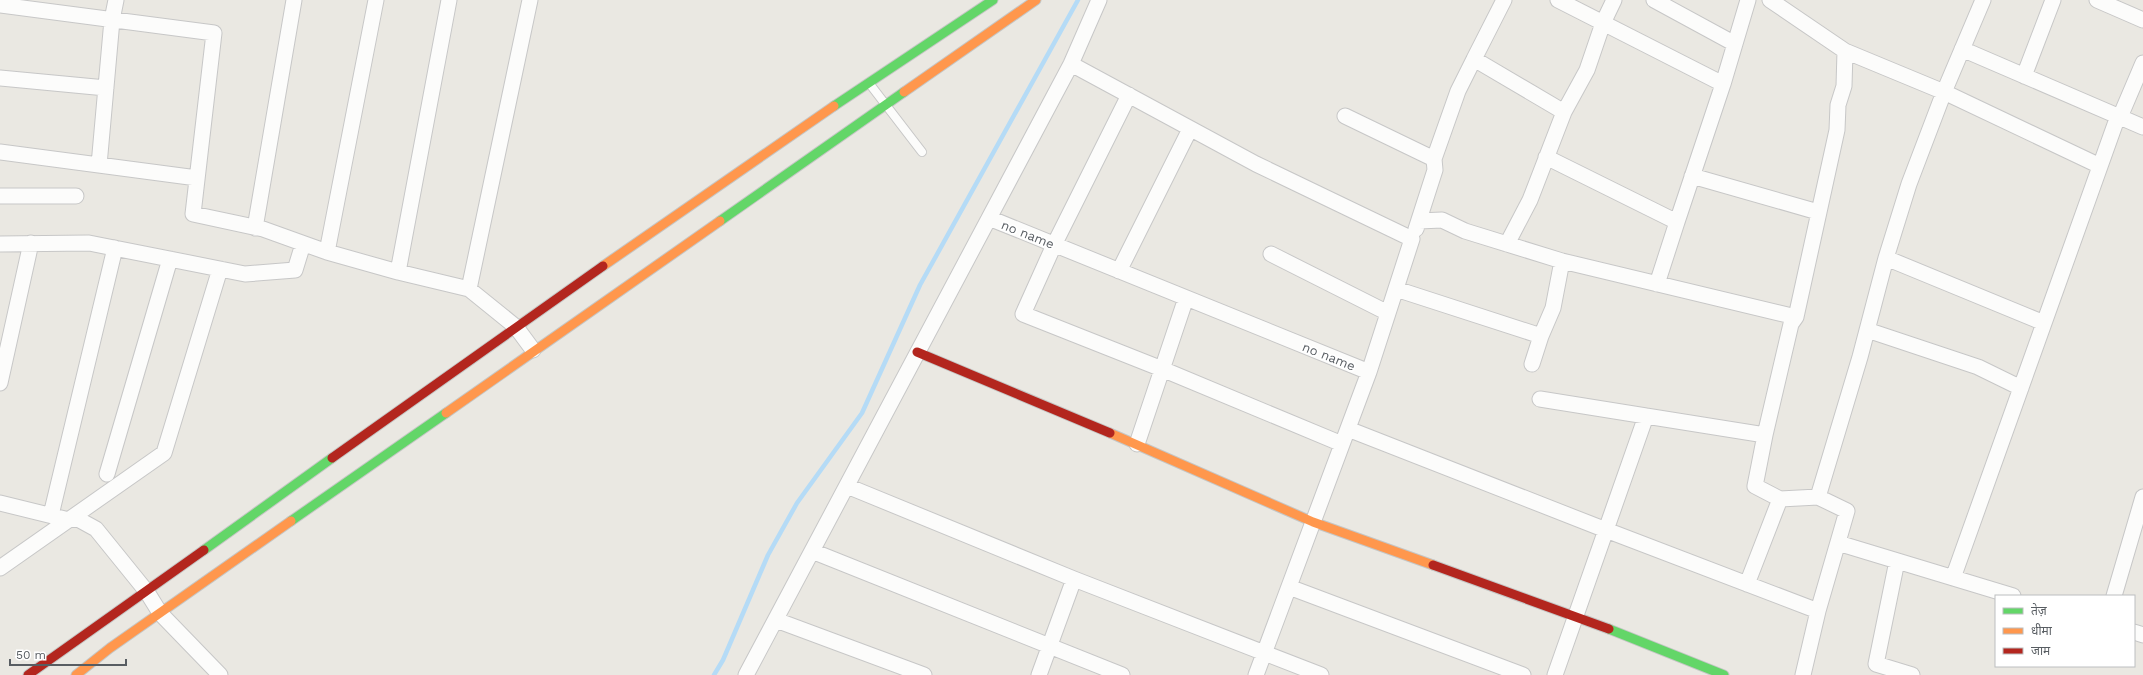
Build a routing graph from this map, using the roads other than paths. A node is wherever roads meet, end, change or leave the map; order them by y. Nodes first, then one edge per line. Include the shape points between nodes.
1 (116, 0) edge
2 (294, 0) edge
3 (376, 0) edge
4 (449, 0) edge
5 (530, 0) edge
6 (992, 0) edge
7 (1036, 0) edge
8 (1099, 0) edge
9 (1504, 0) edge
10 (1558, 0) edge
11 (1614, 0) edge
12 (1654, 0) edge
13 (1748, 0) edge
14 (1770, 0) edge
15 (2053, 0) edge
16 (2097, 0) edge
17 (1980, 1) edge
18 (0, 5) edge
19 (112, 20) junction
20 (2143, 20) edge
21 (1603, 23) junction
22 (1735, 44) junction
23 (1962, 49) junction
24 (1845, 50) junction
25 (1474, 59) junction
26 (2143, 63) edge
27 (1071, 64) junction
28 (2024, 76) junction
29 (0, 78) edge
30 (869, 82) junction
31 (1723, 84) junction
32 (106, 88) junction
33 (1944, 92) junction
34 (1129, 96) junction
35 (886, 105) junction
36 (1564, 112) junction
37 (1345, 116) dead end
38 (2118, 116) junction
39 (2143, 127) edge
40 (1190, 129) junction
41 (0, 152) edge
42 (922, 152) dead end
43 (1546, 157) junction
44 (1434, 159) junction
45 (99, 165) junction
46 (2100, 166) junction
47 (1692, 176) junction
48 (197, 178) junction
49 (0, 196) edge
50 (76, 196) dead end
51 (1818, 212) junction
52 (989, 218) junction
53 (1418, 221) junction
54 (1677, 222) junction
55 (255, 228) junction
56 (1412, 239) junction
57 (31, 243) junction
58 (0, 244) edge
59 (303, 244) junction
60 (1507, 244) junction
61 (1054, 245) junction
62 (115, 248) junction
63 (327, 252) junction
64 (1271, 254) dead end
65 (1886, 258) junction
66 (170, 259) junction
67 (1562, 261) junction
68 (220, 269) junction
69 (1119, 271) junction
70 (398, 272) junction
71 (1657, 284) junction
72 (469, 289) junction
73 (1396, 289) junction
74 (1186, 298) junction
75 (1388, 313) junction
76 (1796, 318) junction
77 (2044, 323) junction
78 (516, 327) junction
79 (1867, 330) junction
80 (1541, 336) junction
81 (533, 350) junction
82 (917, 352) junction
83 (1532, 364) dead end
84 (1162, 369) junction
85 (1369, 372) junction
86 (0, 383) edge
87 (2021, 388) junction
88 (1540, 399) dead end
89 (1646, 416) junction
90 (1348, 429) junction
91 (1765, 435) junction
92 (1137, 444) junction
93 (1342, 444) junction
94 (108, 474) dead end
95 (847, 486) junction
96 (1818, 497) junction
97 (2143, 497) edge
98 (1780, 499) junction
99 (0, 503) edge
100 (51, 515) junction
101 (69, 520) junction
102 (1313, 522) junction
103 (1606, 530) junction
104 (1838, 543) junction
105 (812, 551) junction
106 (1897, 561) junction
107 (0, 568) edge
108 (1953, 578) junction
109 (1074, 579) junction
110 (1747, 584) junction
111 (1289, 588) junction
112 (147, 592) junction
113 (2010, 595) edge
114 (2114, 595) edge
115 (1818, 611) junction
116 (160, 613) junction
117 (1576, 616) junction
118 (776, 620) junction
119 (1049, 647) junction
120 (1265, 653) junction
121 (1875, 670) edge
122 (28, 675) edge
123 (76, 675) edge
124 (220, 675) edge
125 (746, 675) edge
126 (924, 675) edge
127 (1039, 675) edge
128 (1122, 675) edge
129 (1256, 675) edge
130 (1321, 675) edge
131 (1523, 675) edge
132 (1555, 675) edge
133 (1724, 675) edge
134 (1803, 675) edge
135 (1912, 675) edge

1 - 19 street
2 - 55 street
3 - 63 street
4 - 70 street
5 - 72 street
6 - 30 main road
7 - 35 main road
8 - 27 street
9 - 25 street
10 - 21 street
11 - 21 street
12 - 22 street
13 - 22 street
14 - 24 street
15 - 28 street
16 - 20 street
17 - 23 street
18 - 19 street
19 - 32 street
19 - 48 street via 214,33
21 - 31 street
21 - 36 street via 1587,70
22 - 31 street
23 - 28 street
23 - 33 street
24 - 33 street
24 - 51 street via 1844,86 1838,105 1837,130
25 - 36 street
25 - 44 street via 1458,91
26 - 38 street
27 - 34 street
27 - 52 street
28 - 38 street
29 - 32 street
30 - 35 lane
30 - 78 main road via 639,246
31 - 47 street
32 - 45 street
33 - 46 street
33 - 65 street via 1909,184
34 - 40 street
34 - 61 street
35 - 42 lane
35 - 81 main road via 650,264
36 - 43 street
37 - 44 street
38 - 39 street
38 - 46 street
40 - 56 street via 1256,164
40 - 69 street
41 - 45 street
43 - 54 street
43 - 60 street via 1530,200
44 - 53 street via 1435,170
45 - 48 street
46 - 77 street
47 - 51 street
47 - 54 street
48 - 55 street via 193,214
49 - 50 street
51 - 76 street
52 - 61 street, no name
52 - 82 street
53 - 56 street
53 - 60 street via 1442,220 1465,232
54 - 71 street
55 - 59 street
56 - 73 street
57 - 58 street
57 - 62 street via 89,243
57 - 86 street
59 - 63 street
59 - 68 street via 295,270 245,274
60 - 67 street
61 - 69 street, no name
61 - 84 street via 1023,314
62 - 66 street
62 - 100 street
63 - 70 street
64 - 75 street
65 - 77 street
65 - 79 street
66 - 68 street
66 - 94 street
67 - 71 street
67 - 80 street via 1553,308
68 - 101 street via 164,453
69 - 74 street, no name
70 - 72 street
71 - 76 street
72 - 78 street
73 - 75 street
73 - 80 street
74 - 84 street
74 - 85 street, no name
75 - 85 street
76 - 91 street via 1791,324
77 - 87 street
78 - 81 street
78 - 112 main road
79 - 87 street via 1978,367
79 - 96 street
80 - 83 street
81 - 116 main road
82 - 92 main road
82 - 95 street
84 - 92 street
84 - 93 street
85 - 90 street, no name
87 - 108 street
88 - 89 street
89 - 91 street
89 - 103 street
90 - 93 street, no name
90 - 103 street
91 - 98 street via 1755,486
92 - 102 main road
93 - 102 street, no name
95 - 105 street
95 - 109 street
96 - 98 street
96 - 104 street via 1847,511
97 - 114 street
98 - 110 street
99 - 100 street
100 - 101 street
101 - 107 street
101 - 112 street via 76,518 96,529
102 - 111 street, no name
102 - 117 main road
103 - 110 street
103 - 117 street
104 - 106 street
104 - 115 street
105 - 118 street
105 - 119 street
106 - 108 street
106 - 121 street
108 - 113 street
109 - 119 street
109 - 120 street
110 - 115 street
111 - 120 street, no name
111 - 131 street
112 - 116 street
112 - 122 main road
115 - 134 street
116 - 123 main road
116 - 124 street
117 - 132 street
117 - 133 main road
118 - 125 street
118 - 126 street
119 - 127 street
119 - 128 street
120 - 129 street, no name
120 - 130 street
121 - 135 street

